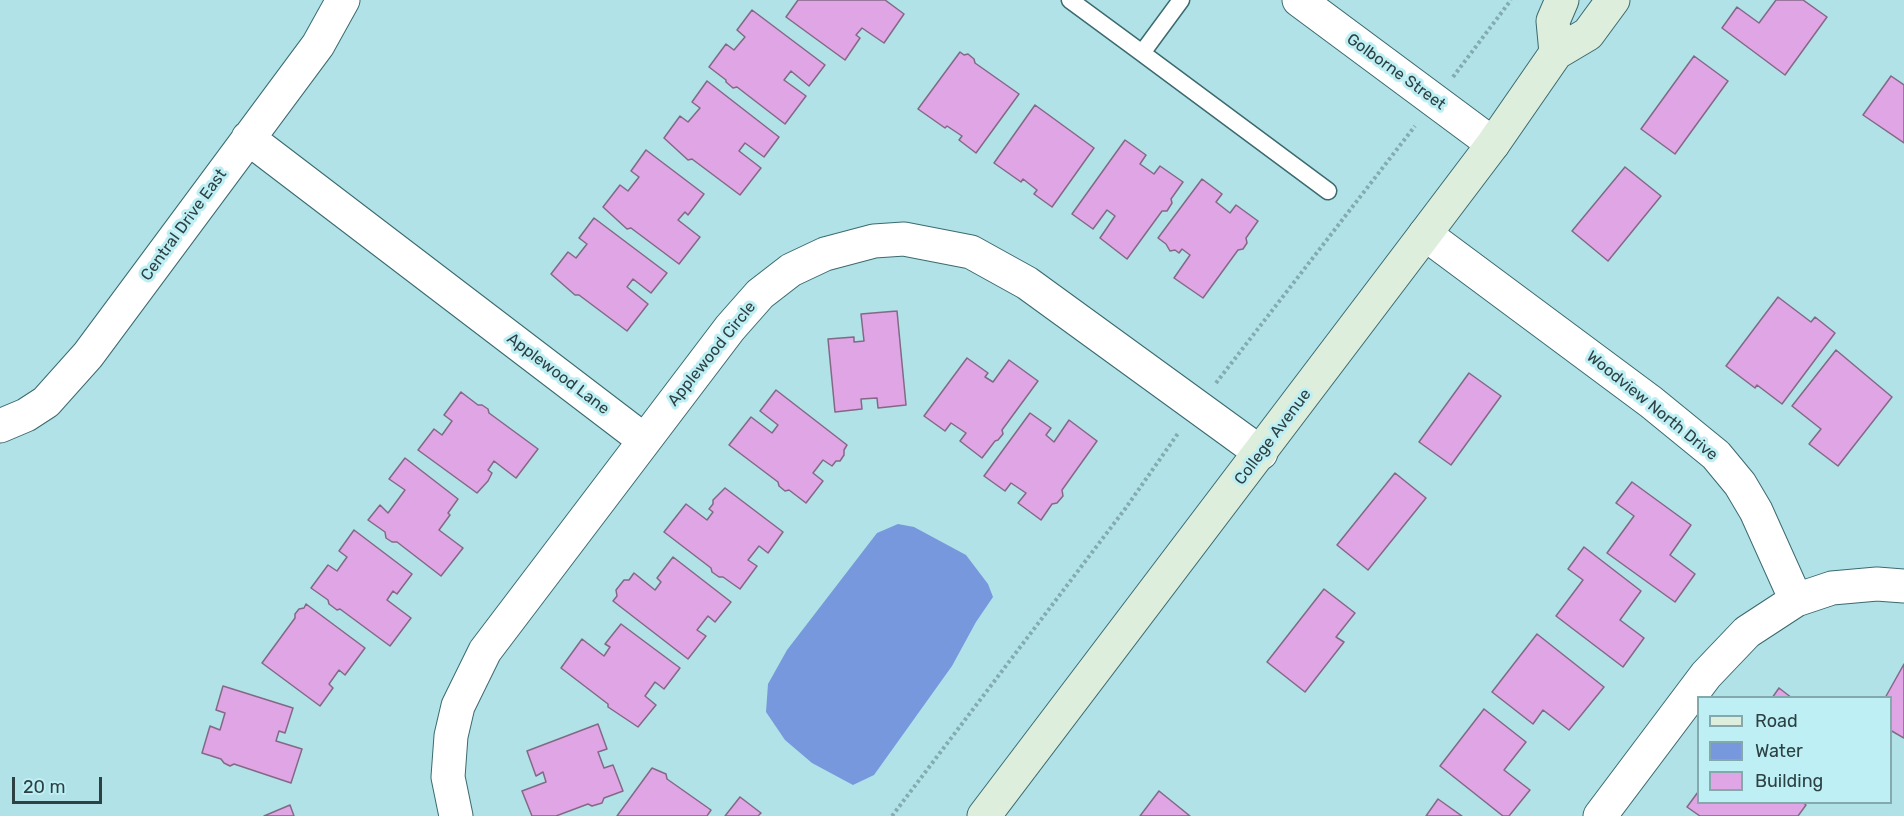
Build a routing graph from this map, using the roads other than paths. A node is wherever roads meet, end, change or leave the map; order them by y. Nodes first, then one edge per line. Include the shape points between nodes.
1 (343, 0) edge
2 (1070, 0) edge
3 (1181, 0) edge
4 (1299, 0) edge
5 (1562, 0) edge
6 (1613, 0) edge
7 (1142, 53) junction
8 (1556, 53) junction
9 (248, 138) junction
10 (1493, 144) junction
11 (1328, 191) dead end
12 (1425, 234) junction
13 (0, 426) edge
14 (644, 440) junction
15 (1260, 453) junction
16 (1904, 586) edge
17 (1796, 600) junction
18 (456, 816) edge
19 (984, 816) edge
20 (1600, 816) edge

1 - 9 street, Central Drive East via 318,45
2 - 7 lane
3 - 7 lane
4 - 10 street, Golborne Street
5 - 8 main road via 1553,21
6 - 8 main road, College Avenue via 1588,34
7 - 11 lane
8 - 10 main road, College Avenue
9 - 13 street, Central Drive East via 88,355 46,402
9 - 14 street, Applewood Lane
10 - 12 main road, College Avenue
12 - 15 main road, College Avenue
12 - 17 street, Woodview North Drive via 1716,455 1756,511
14 - 15 street, Applewood Circle via 729,328 760,294 791,270 852,245 904,239 971,252 1027,283
14 - 18 street, Applewood Circle via 485,651 471,677 458,706 451,736 448,777
15 - 19 main road, College Avenue
16 - 17 street via 1832,588
17 - 20 street via 1747,632 1726,652

